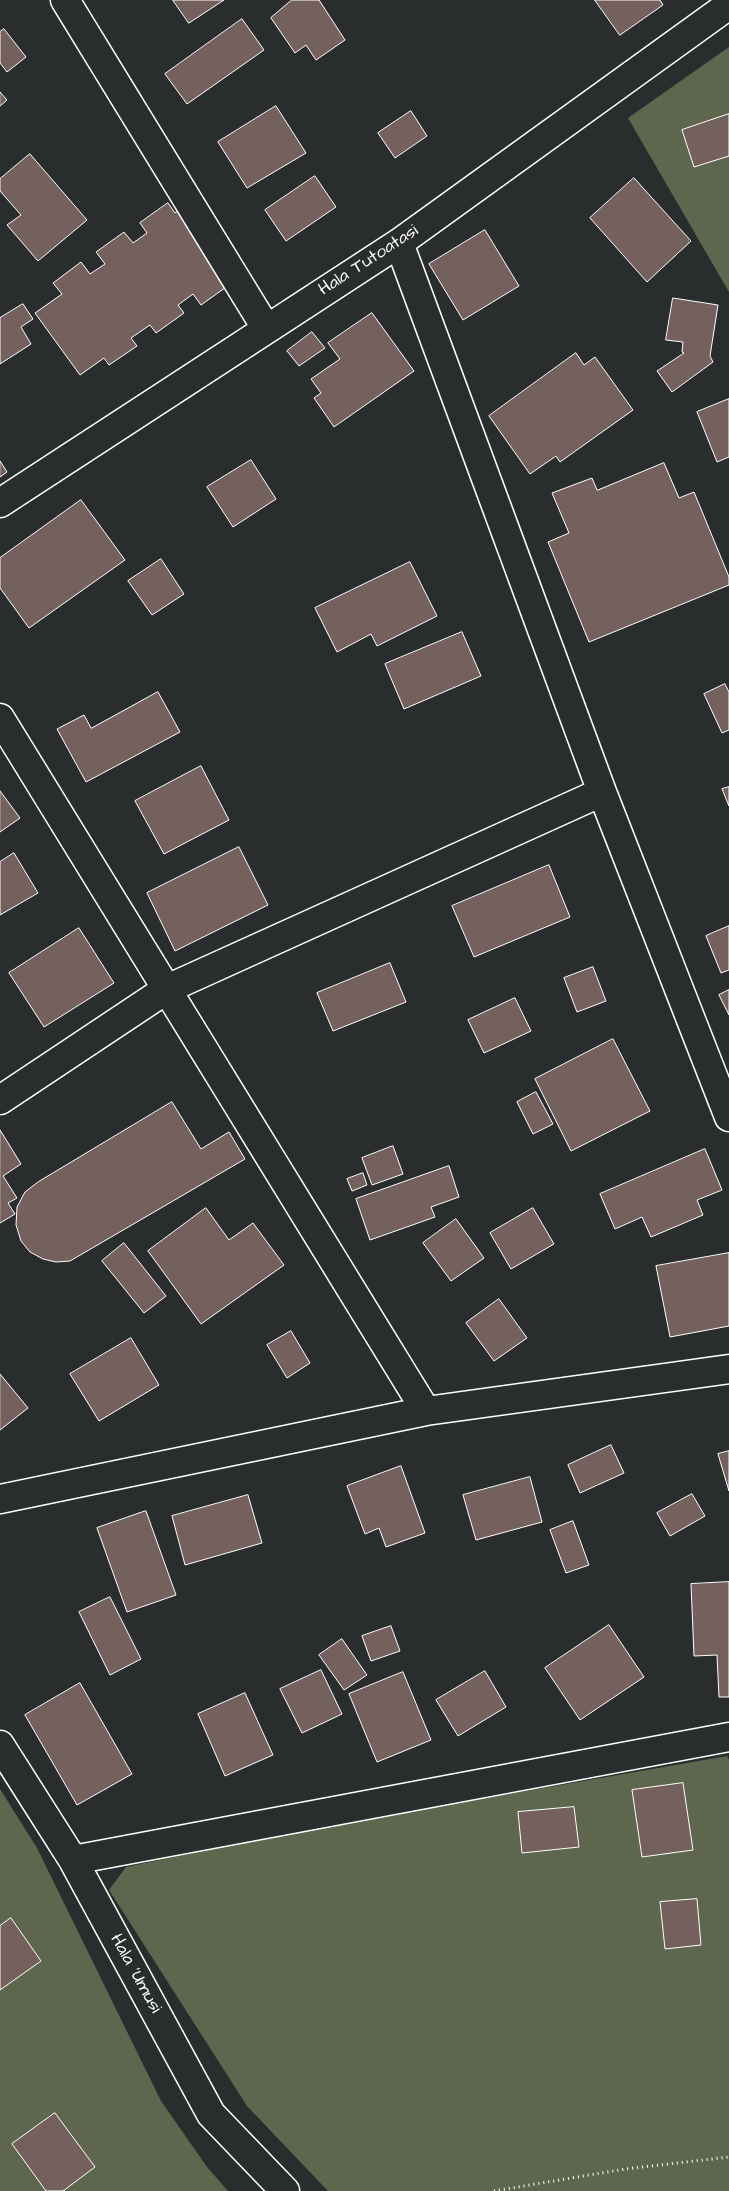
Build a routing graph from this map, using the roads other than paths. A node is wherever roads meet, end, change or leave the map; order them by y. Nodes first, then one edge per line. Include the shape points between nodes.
1 (65, 0) edge
2 (729, 5) edge
3 (399, 243) junction
4 (266, 328) junction
5 (0, 503) edge
6 (0, 718) edge
7 (602, 792) junction
8 (166, 989) junction
9 (0, 1100) edge
10 (729, 1117) edge
11 (729, 1369) edge
12 (426, 1411) junction
13 (0, 1499) edge
14 (729, 1737) edge
15 (0, 1745) edge
16 (73, 1860) junction
17 (285, 2191) edge

1 - 4 street
2 - 3 street, Hala Tutoatasi
3 - 4 street, Hala Tutoatasi
3 - 7 street
4 - 5 street, Hala Tutoatasi
6 - 8 street
7 - 8 street
7 - 10 street
8 - 9 street
8 - 12 street
11 - 12 street
12 - 13 street
14 - 16 street
15 - 16 street, Hala 'Umusi
16 - 17 street, Hala 'Umusi via 211,2114

